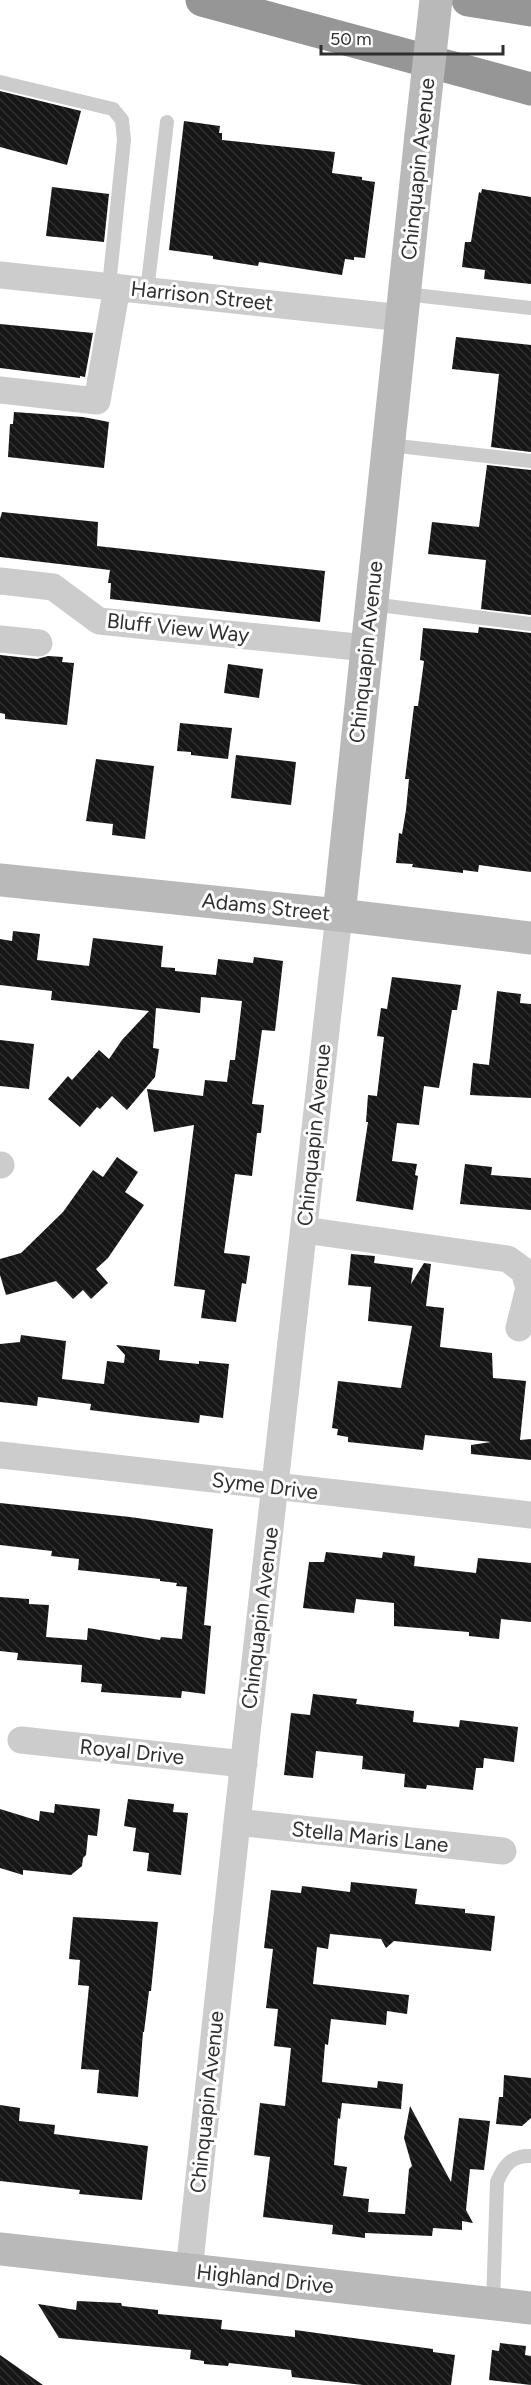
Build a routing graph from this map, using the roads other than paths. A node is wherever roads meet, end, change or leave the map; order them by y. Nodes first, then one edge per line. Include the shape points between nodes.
1 (202, 0) edge
2 (436, 0) edge
3 (468, 0) edge
4 (531, 10) edge
5 (0, 82) edge
6 (531, 89) edge
7 (167, 122) dead end
8 (0, 275) edge
9 (113, 287) junction
10 (147, 291) junction
11 (404, 306) junction
12 (531, 308) edge
13 (0, 390) edge
14 (389, 445) junction
15 (531, 461) edge
16 (0, 581) edge
17 (371, 604) junction
18 (531, 624) edge
19 (0, 639) edge
20 (39, 643) dead end
21 (367, 648) junction
22 (0, 880) edge
23 (339, 915) junction
24 (531, 938) edge
25 (303, 1230) junction
26 (519, 1328) dead end
27 (0, 1455) edge
28 (275, 1487) junction
29 (531, 1515) edge
30 (21, 1740) dead end
31 (243, 1764) junction
32 (237, 1822) junction
33 (503, 1851) dead end
34 (531, 2156) edge
35 (0, 2249) edge
36 (189, 2271) junction
37 (493, 2304) junction
38 (531, 2308) edge

1 - 6 highway
2 - 11 street, Chinquapin Avenue, bridge
3 - 4 highway
5 - 9 lane via 113,109 122,120 124,140
7 - 10 lane
8 - 9 street, Harrison Street
9 - 10 street, Harrison Street
9 - 13 street via 97,401
10 - 11 street, Harrison Street
11 - 12 lane
11 - 14 street, Chinquapin Avenue
14 - 15 lane
14 - 17 street, Chinquapin Avenue
16 - 21 street, Bluff View Way via 53,586 99,621
17 - 18 lane
17 - 21 street, Chinquapin Avenue
19 - 20 street
21 - 23 street, Chinquapin Avenue
22 - 23 street, Adams Street
23 - 24 street, Adams Street
23 - 25 street, Chinquapin Avenue
25 - 26 street via 508,1259 524,1270 529,1288
25 - 28 street, Chinquapin Avenue
27 - 28 street, Syme Drive
28 - 29 street, Syme Drive
28 - 31 street, Chinquapin Avenue
30 - 31 street, Royal Drive
31 - 32 street, Chinquapin Avenue
32 - 33 street, Stella Maris Lane
32 - 36 street, Chinquapin Avenue
34 - 37 lane via 513,2159 503,2167 497,2182
35 - 36 street, Highland Drive
36 - 37 street, Highland Drive
37 - 38 street, Highland Drive

